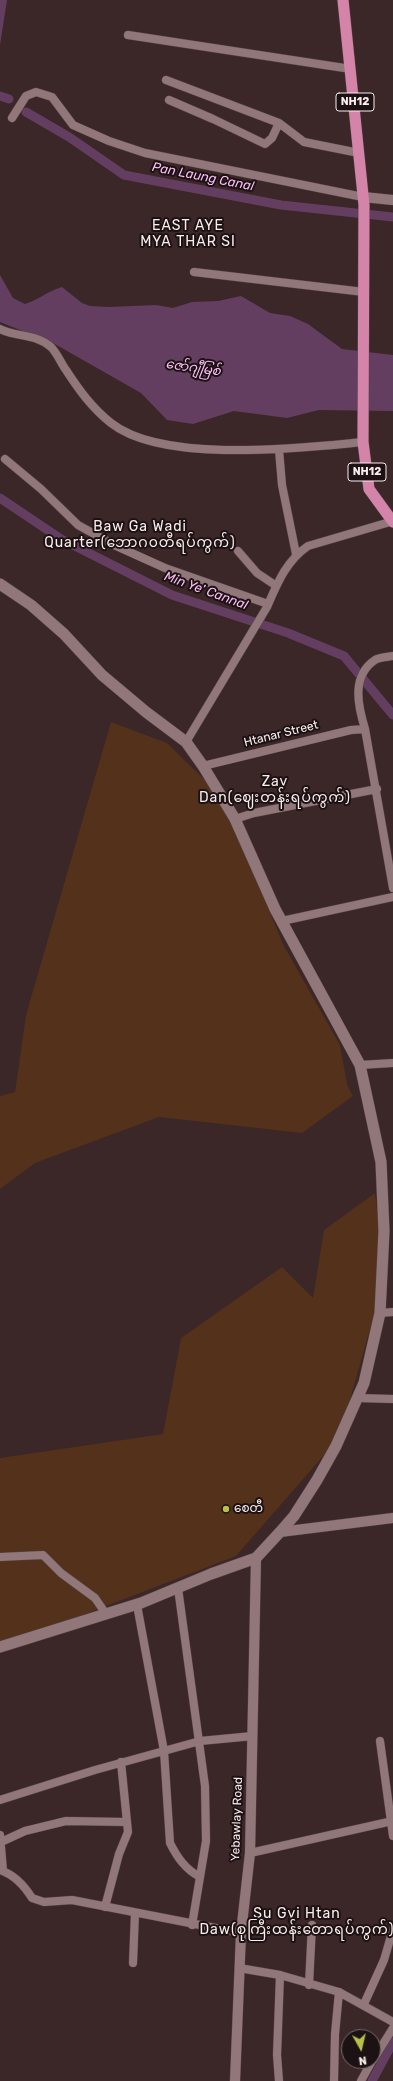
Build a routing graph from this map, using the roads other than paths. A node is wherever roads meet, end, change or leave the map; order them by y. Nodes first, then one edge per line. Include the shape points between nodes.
1 (343, 0) edge
2 (128, 35) dead end
3 (351, 69) junction
4 (166, 80) dead end
5 (169, 100) dead end
6 (12, 118) dead end
7 (279, 123) junction
8 (359, 153) junction
9 (393, 200) edge
10 (363, 201) junction
11 (194, 272) dead end
12 (364, 292) junction
13 (0, 330) edge
14 (363, 442) junction
15 (279, 450) junction
16 (5, 459) dead end
17 (393, 522) edge
18 (238, 551) dead end
19 (296, 554) junction
20 (0, 584) edge
21 (276, 585) junction
22 (267, 606) junction
23 (393, 656) edge
24 (366, 728) junction
25 (186, 742) junction
26 (204, 766) junction
27 (377, 789) junction
28 (235, 819) junction
29 (390, 847) edge
30 (393, 888) edge
31 (393, 897) edge
32 (282, 921) junction
33 (393, 1063) edge
34 (360, 1065) junction
35 (393, 1312) edge
36 (380, 1313) junction
37 (357, 1398) junction
38 (393, 1399) edge
39 (393, 1518) edge
40 (280, 1532) junction
41 (0, 1557) edge
42 (256, 1558) junction
43 (178, 1588) junction
44 (137, 1605) junction
45 (106, 1614) junction
46 (0, 1647) edge
47 (253, 1736) junction
48 (200, 1741) junction
49 (380, 1742) dead end
50 (164, 1751) junction
51 (121, 1762) junction
52 (0, 1800) edge
53 (392, 1821) edge
54 (127, 1822) junction
55 (0, 1835) edge
56 (393, 1836) edge
57 (0, 1842) edge
58 (250, 1853) junction
59 (1, 1871) edge
60 (200, 1877) junction
61 (105, 1907) junction
62 (135, 1913) junction
63 (192, 1925) junction
64 (312, 1925) dead end
65 (393, 1930) edge
66 (241, 1933) junction
67 (133, 1963) dead end
68 (239, 1968) junction
69 (280, 1975) junction
70 (309, 1985) junction
71 (340, 1992) junction
72 (364, 2004) junction
73 (393, 2022) edge
74 (393, 2028) edge
75 (381, 2048) edge
76 (368, 2069) edge
77 (235, 2081) edge
78 (279, 2081) edge
79 (334, 2081) edge
80 (361, 2081) edge

1 - 3 highway, NH12
2 - 3 street
3 - 8 highway, NH12
4 - 7 street
5 - 7 street via 265,144 272,138
6 - 10 street via 26,96 36,92 52,97 73,125 109,141 145,153
7 - 8 street via 304,142
8 - 10 highway, NH12
9 - 10 street
10 - 12 highway, NH12
11 - 12 street
12 - 14 highway, NH12
13 - 15 street via 38,340 51,347 85,398 112,423 139,439 182,447
14 - 15 street
14 - 17 highway, NH12 via 369,489
15 - 19 street via 282,484
16 - 22 street via 78,524 114,546
17 - 19 street via 308,546
18 - 21 street via 257,573
19 - 21 street
20 - 25 main road via 31,605 64,634 102,675
21 - 22 street
22 - 25 street
23 - 24 street via 376,659 366,668 357,686 360,712
24 - 26 street, Htanar Street
24 - 27 street
25 - 26 main road
26 - 28 main road
27 - 28 street
27 - 29 street
28 - 32 main road
29 - 30 street
31 - 32 street
32 - 34 main road
33 - 34 street
34 - 36 main road via 381,1162 384,1231
35 - 36 street
36 - 37 main road via 364,1383
37 - 38 street
37 - 40 main road via 317,1480 294,1516
39 - 40 street
40 - 42 main road
41 - 45 street via 43,1555 61,1573 95,1598
42 - 43 main road
42 - 47 street, Yebawlay Road
43 - 44 main road
43 - 48 street
44 - 45 main road
44 - 50 street
45 - 46 main road
47 - 48 street
47 - 58 street, Yebawlay Road
48 - 50 street
48 - 60 street via 205,1786 206,1841
49 - 53 street
50 - 51 street
50 - 60 street via 170,1842 176,1855 189,1871
51 - 52 street
51 - 54 street
53 - 56 street
53 - 58 street
54 - 57 street via 66,1821 25,1831
54 - 61 street via 128,1832 119,1854
55 - 57 street
57 - 59 street
58 - 66 street, Yebawlay Road
59 - 61 street via 24,1885 32,1898 44,1902 72,1900
60 - 63 street
61 - 62 street
62 - 63 street
62 - 67 street
63 - 66 street
64 - 70 street
65 - 72 street via 384,1960
66 - 68 street, Yebawlay Road
68 - 69 street
68 - 77 street, Yebawlay Road
69 - 70 street
69 - 78 street via 277,2055
70 - 71 street
71 - 72 street
71 - 79 street via 335,2034
72 - 73 street
74 - 75 street
76 - 80 street

